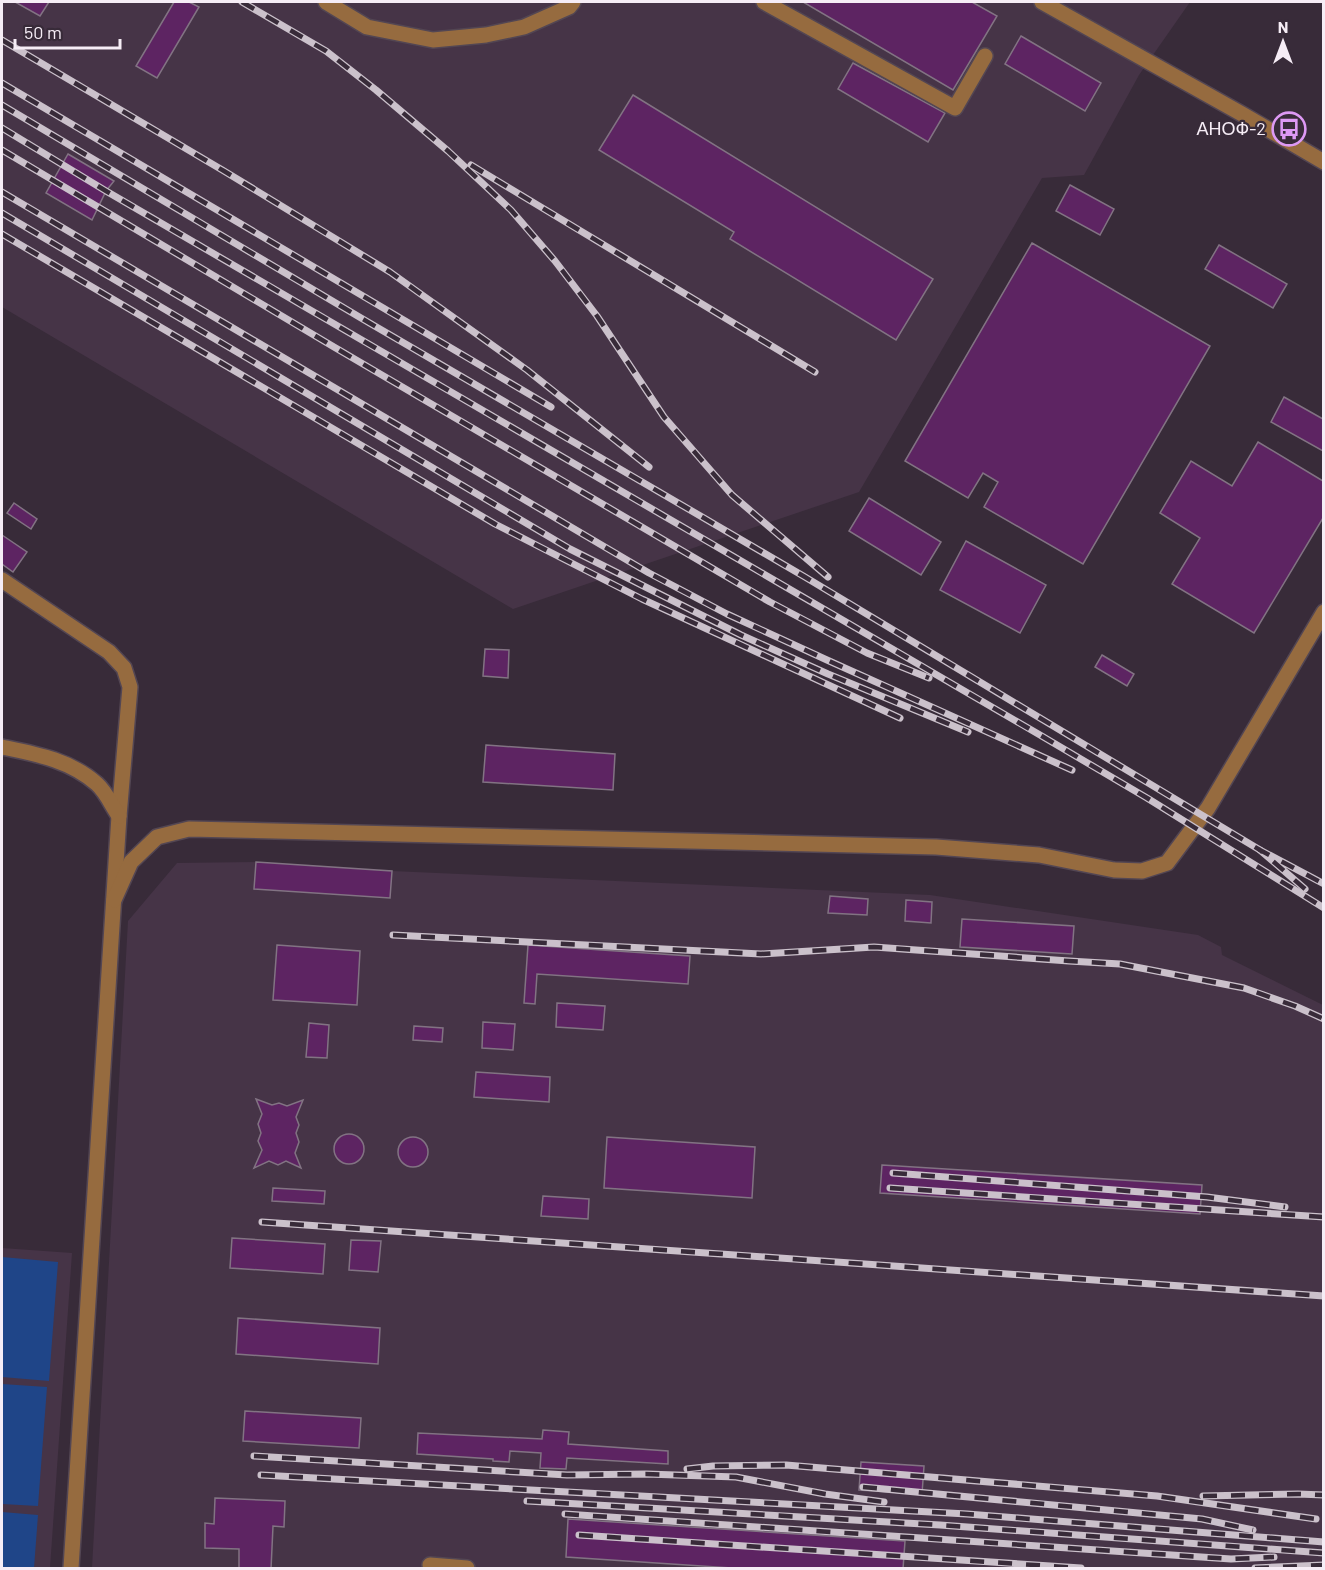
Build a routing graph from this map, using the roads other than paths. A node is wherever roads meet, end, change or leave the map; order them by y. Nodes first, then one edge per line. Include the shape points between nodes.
1 (326, 2) edge
2 (573, 2) edge
3 (764, 2) edge
4 (1042, 2) edge
5 (985, 56) dead end
6 (1323, 162) edge
7 (2, 580) edge
8 (1323, 612) edge
9 (2, 747) edge
10 (118, 816) junction
11 (114, 900) junction
12 (430, 1565) dead end
13 (71, 1569) edge
14 (467, 1569) edge

1 - 2 street via 367,27 433,40 524,27
3 - 5 street via 955,108
4 - 6 street
7 - 10 street via 109,652 124,668 130,687
8 - 11 street via 1208,808 1167,863 1142,871 1114,870 1039,855 936,847 189,829 157,837 131,862
9 - 10 street via 45,755 75,768 99,786
10 - 11 street
11 - 13 street
12 - 14 street

